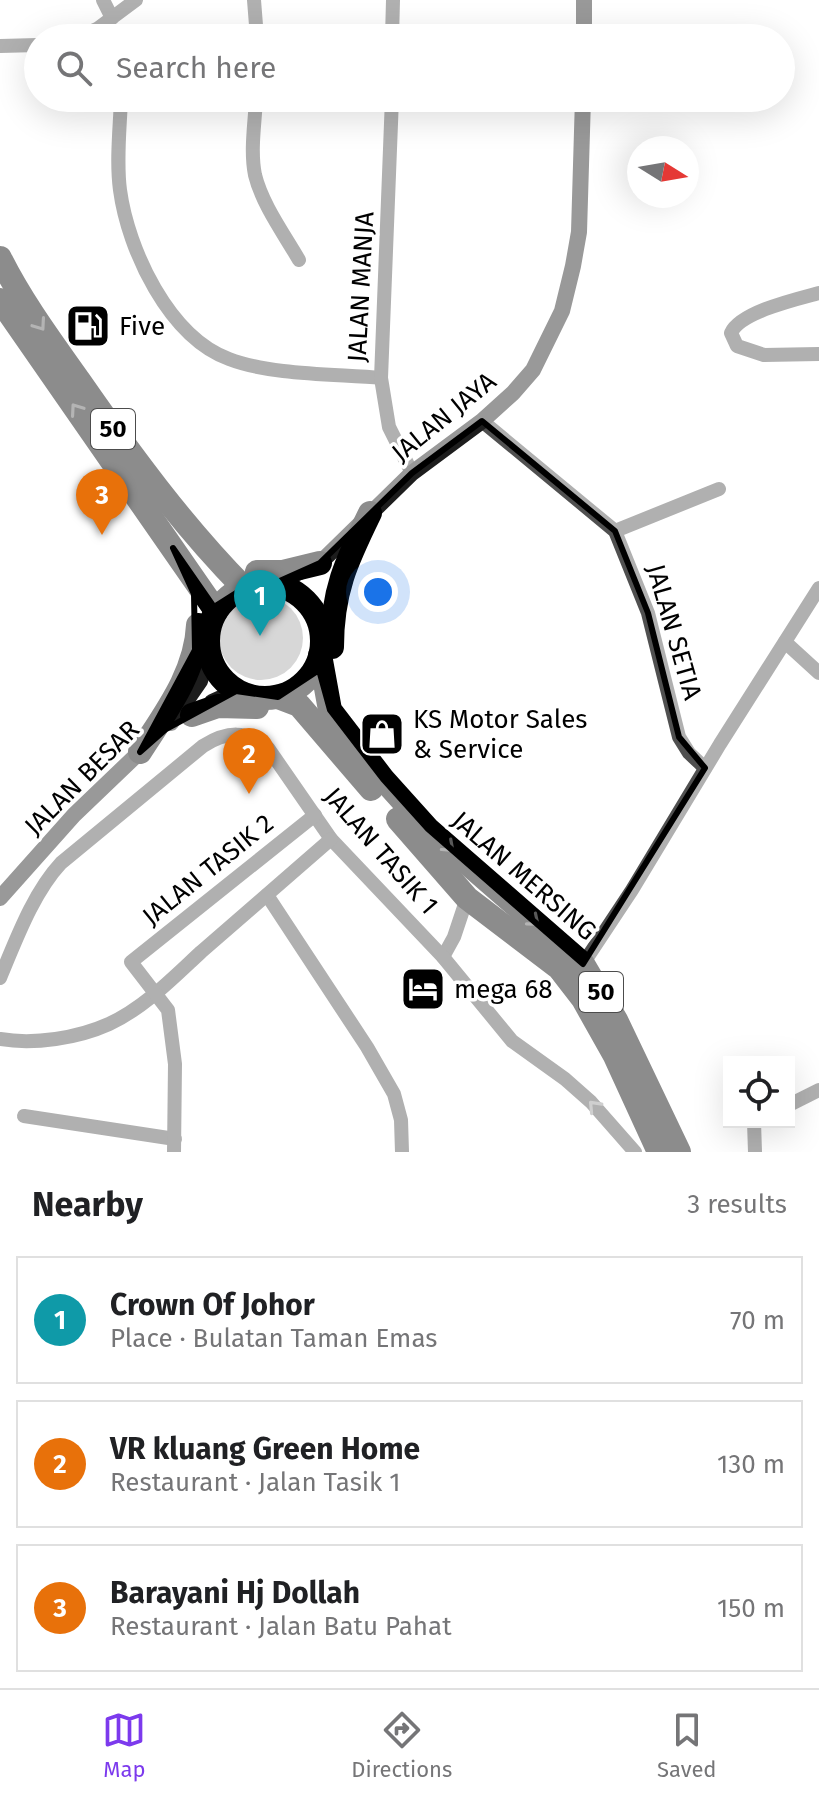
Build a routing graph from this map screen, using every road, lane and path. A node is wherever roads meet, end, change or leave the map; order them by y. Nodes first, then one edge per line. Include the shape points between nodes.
1 (103, 0) edge
2 (136, 0) edge
3 (254, 0) edge
4 (393, 0) edge
5 (584, 0) edge
6 (112, 18) junction
7 (108, 24) edge
8 (256, 24) edge
9 (392, 24) edge
10 (584, 24) edge
11 (24, 45) edge
12 (0, 46) edge
13 (121, 112) edge
14 (255, 112) edge
15 (391, 112) edge
16 (583, 112) edge
17 (0, 258) edge
18 (299, 260) dead end
19 (819, 293) edge
20 (0, 300) edge
21 (819, 354) edge
22 (381, 378) junction
23 (482, 421) junction
24 (412, 473) junction
25 (719, 489) dead end
26 (364, 521) junction
27 (615, 531) junction
28 (202, 545) junction
29 (173, 548) junction
30 (320, 563) junction
31 (273, 584) junction
32 (244, 588) junction
33 (819, 588) edge
34 (216, 611) junction
35 (785, 642) junction
36 (320, 645) junction
37 (209, 651) junction
38 (819, 673) edge
39 (236, 691) junction
40 (278, 697) junction
41 (192, 715) junction
42 (314, 722) junction
43 (166, 729) junction
44 (345, 746) junction
45 (140, 752) junction
46 (705, 768) junction
47 (315, 815) junction
48 (331, 839) junction
49 (267, 895) junction
50 (0, 898) edge
51 (467, 898) junction
52 (443, 957) junction
53 (583, 964) junction
54 (0, 978) edge
55 (155, 994) junction
56 (0, 1039) edge
57 (819, 1090) edge
58 (795, 1102) edge
59 (24, 1116) dead end
60 (753, 1128) edge
61 (175, 1145) edge
62 (402, 1152) edge
63 (635, 1152) edge
64 (659, 1152) edge
65 (679, 1152) edge
66 (755, 1152) edge

1 - 6 street
2 - 6 street
3 - 8 street
4 - 9 street
5 - 10 street
6 - 7 street
11 - 12 street
13 - 22 street via 119,179 126,217 146,271 172,315 199,343 261,368
14 - 18 street via 255,177
15 - 22 street, JALAN MANJA
16 - 23 street, JALAN JAYA via 579,232 562,311 533,370
17 -> 28 highway, 50 via 28,308 119,439
19 - 21 street via 738,322 731,333 737,346 764,355
29 -> 20 highway, 50
22 - 24 street, JALAN MANJA via 389,427
23 - 24 street, JALAN JAYA
23 - 27 street, JALAN SETIA
24 - 26 street, JALAN JAYA
25 - 27 street
26 - 30 street, JALAN JAYA
26 - 36 street, JALAN JAYA via 340,557 330,585
26 - 44 highway via 344,565 332,631 332,668
27 - 46 street, JALAN SETIA via 648,613 679,737
28 - 30 highway via 228,565 245,570 283,572
28 - 32 highway, 50
29 - 34 highway, 50
29 - 45 highway via 194,594 195,650 177,693
30 - 31 street, JALAN JAYA
31 - 32 highway
31 - 36 highway, 50 via 306,601 317,617
32 - 34 highway
33 - 35 street
34 - 37 highway
35 - 38 street
35 - 46 street
36 - 40 highway via 305,682
36 - 44 highway, JALAN MERSING / 50 via 330,710
37 - 39 highway via 214,667
37 - 43 street, JALAN BESAR via 200,681
39 - 40 highway, 50
39 - 41 street, JALAN BESAR
40 - 42 highway, JALAN MERSING / 50 via 299,705
41 - 42 highway via 235,704 279,709
41 - 43 street, JALAN BESAR
42 - 44 highway, JALAN MERSING / 50
43 - 45 street, JALAN BESAR
44 - 51 highway
44 -> 53 highway, JALAN MERSING / 50 via 428,829
45 - 50 street, JALAN BESAR via 74,815
46 - 53 street
47 - 48 street, JALAN TASIK 1
47 - 54 street, JALAN TASIK 1 via 256,738 242,734 215,739 52,873
47 - 55 street, JALAN TASIK 2 via 131,962
48 - 49 street
48 - 52 street, JALAN TASIK 1
49 - 55 street
49 - 62 street via 394,1094
51 - 52 street
51 - 64 highway via 559,968 583,999
63 -> 52 street, JALAN TASIK 1 via 591,1102 512,1041
53 - 65 highway, JALAN MERSING / 50
55 - 56 street via 90,1032
55 - 61 street via 168,1010 174,1039
57 - 58 street
59 - 61 street
60 - 66 street

